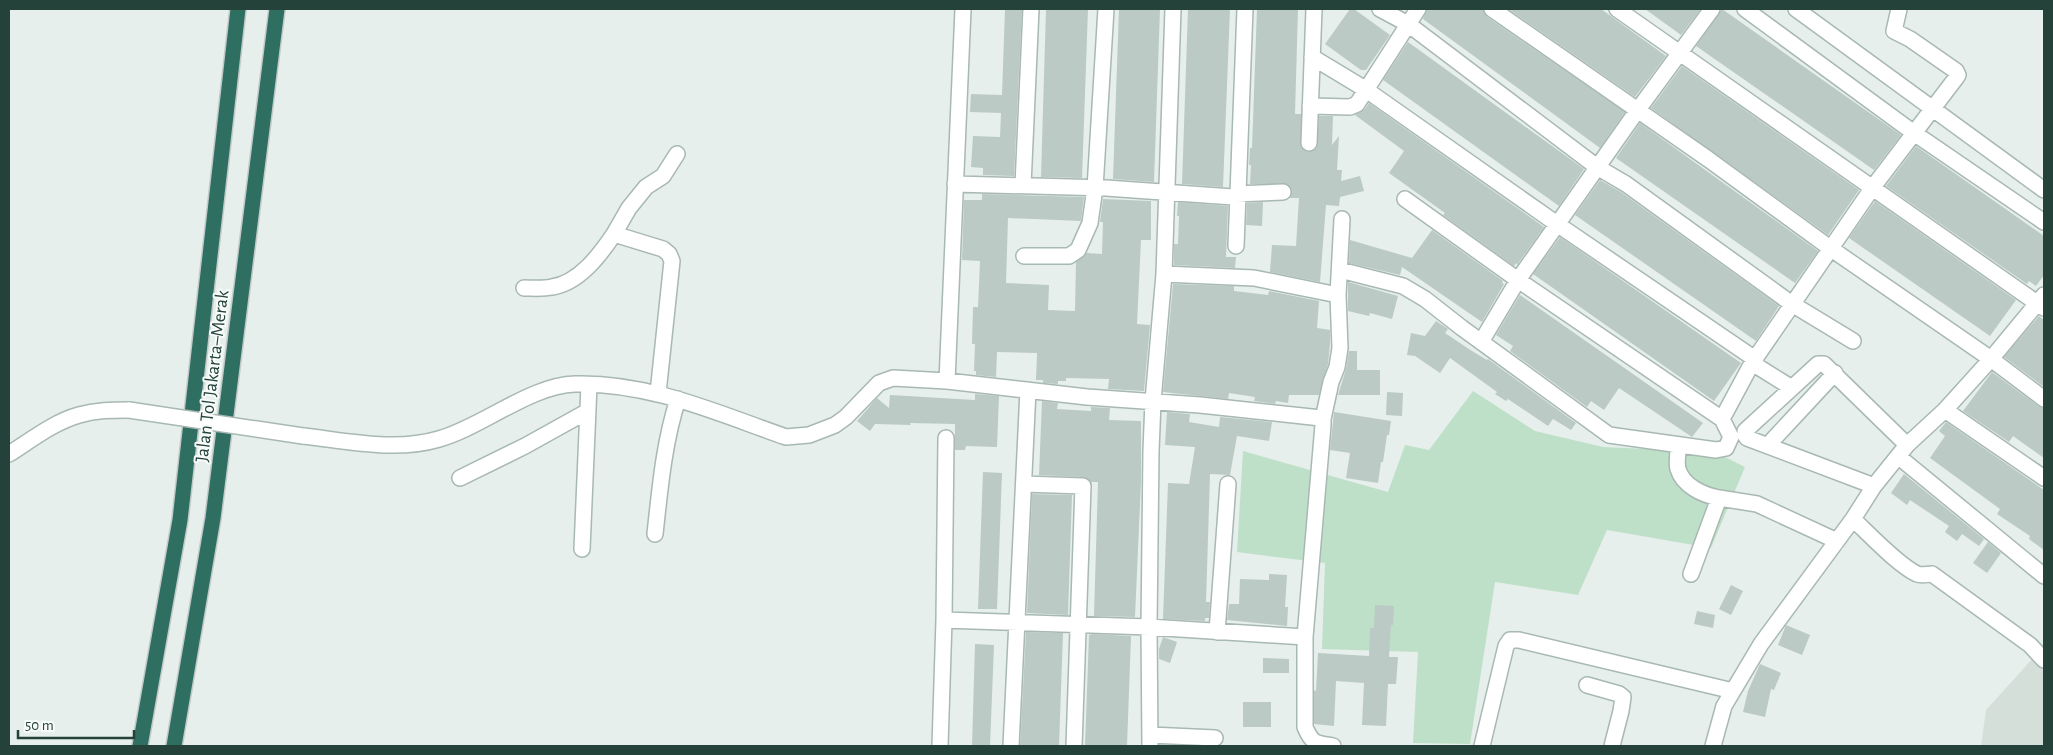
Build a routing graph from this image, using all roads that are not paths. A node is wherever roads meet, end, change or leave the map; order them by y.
1 (238, 9) edge
2 (277, 9) edge
3 (963, 9) edge
4 (1031, 9) edge
5 (1106, 9) edge
6 (1173, 9) edge
7 (1245, 9) edge
8 (1314, 9) edge
9 (1380, 9) edge
10 (1418, 9) edge
11 (1492, 9) edge
12 (1617, 9) edge
13 (1712, 9) edge
14 (1745, 9) edge
15 (1796, 9) edge
16 (1899, 9) edge
17 (1408, 24) junction
18 (1680, 53) junction
19 (1312, 57) junction
20 (1365, 89) junction
21 (1310, 106) junction
22 (1933, 108) junction
23 (1637, 110) junction
24 (1914, 133) junction
25 (1309, 143) dead end
26 (677, 154) dead end
27 (1597, 167) junction
28 (955, 184) junction
29 (1023, 185) junction
30 (1873, 187) junction
31 (1095, 188) junction
32 (2044, 190) edge
33 (1282, 192) dead end
34 (1166, 193) junction
35 (1236, 194) junction
36 (1405, 199) dead end
37 (1342, 219) dead end
38 (2044, 222) edge
39 (1557, 224) junction
40 (614, 234) junction
41 (1236, 246) dead end
42 (1830, 248) junction
43 (1024, 256) dead end
44 (1340, 270) junction
45 (1164, 274) junction
46 (1518, 280) junction
47 (524, 288) dead end
48 (1338, 295) junction
49 (2042, 302) edge
50 (1792, 304) junction
51 (1853, 341) dead end
52 (1482, 342) junction
53 (1991, 359) junction
54 (1754, 361) junction
55 (1835, 373) junction
56 (947, 381) junction
57 (589, 384) junction
58 (1792, 388) junction
59 (1028, 390) junction
60 (658, 393) junction
61 (678, 399) junction
62 (2044, 399) edge
63 (1153, 401) junction
64 (1945, 410) junction
65 (588, 411) junction
66 (1323, 419) junction
67 (1722, 419) junction
68 (946, 438) dead end
69 (1679, 445) junction
70 (1768, 445) junction
71 (1903, 451) junction
72 (9, 454) edge
73 (460, 478) dead end
74 (2044, 478) edge
75 (1024, 484) junction
76 (1228, 484) dead end
77 (1874, 486) junction
78 (1719, 498) junction
79 (1853, 519) junction
80 (655, 534) dead end
81 (1837, 541) junction
82 (582, 549) dead end
83 (1692, 574) dead end
84 (2044, 576) edge
85 (944, 620) junction
86 (1017, 622) junction
87 (1078, 626) junction
88 (1149, 628) junction
89 (1217, 632) junction
90 (1305, 637) junction
91 (2042, 651) edge
92 (1587, 685) dead end
93 (1733, 691) junction
94 (1216, 738) dead end
95 (1150, 741) edge
96 (140, 746) edge
97 (174, 746) edge
98 (940, 746) edge
99 (1011, 746) edge
100 (1074, 746) edge
101 (1333, 746) edge
102 (1482, 746) edge
103 (1612, 746) edge
104 (1713, 746) edge

1 - 96 highway, Jalan Tol Jakarta–Merak
2 - 97 highway, Jalan Tol Jakarta–Merak
3 - 28 street
4 - 29 street
5 - 31 street
6 - 34 street
7 - 35 street
8 - 19 street
9 - 17 street
10 - 17 street
11 - 23 street
12 - 18 street
13 - 18 street
14 - 24 street
15 - 22 street
16 - 22 street
17 - 20 street
17 - 27 street
18 - 23 street
18 - 30 street
19 - 20 street
19 - 21 street
20 - 21 street
20 - 39 street
21 - 25 street
22 - 24 street
22 - 32 street
23 - 27 street
23 - 42 street
24 - 30 street
24 - 38 street
26 - 40 street
27 - 39 street
27 - 50 street
28 - 29 street
28 - 56 street
29 - 31 street
30 - 42 street
30 - 49 street
31 - 34 street
31 - 43 street
33 - 35 street
34 - 35 street
34 - 45 street
35 - 41 street
36 - 46 street
37 - 44 street
39 - 46 street
39 - 54 street
40 - 47 street
40 - 60 street
42 - 50 street
42 - 53 street
44 - 48 street
44 - 52 street
45 - 48 street
45 - 63 street
46 - 52 street
46 - 67 street
48 - 66 street
49 - 53 street
50 - 51 street
50 - 54 street
52 - 69 street
53 - 62 street
53 - 64 street
54 - 58 street
54 - 67 street
55 - 58 street
55 - 70 street
55 - 71 street
56 - 59 street
56 - 61 street
57 - 60 street
57 - 65 street
57 - 72 street, bridge
58 - 70 street
59 - 63 street
59 - 75 street
60 - 61 street
61 - 80 street
63 - 66 street
63 - 88 street
64 - 71 street
64 - 74 street
65 - 73 street
65 - 82 street
66 - 90 street
67 - 69 street
68 - 85 street
69 - 78 street
70 - 77 street
71 - 77 street
71 - 84 street
75 - 86 street
75 - 87 street
76 - 89 street
77 - 79 street
78 - 81 street
78 - 83 street
79 - 81 street
79 - 91 street
81 - 93 street
85 - 86 street
85 - 98 street
86 - 87 street
86 - 99 street
87 - 88 street
87 - 100 street
88 - 89 street
88 - 95 street
89 - 90 street
90 - 101 street
92 - 103 street
93 - 102 street
93 - 104 street
94 - 95 street

